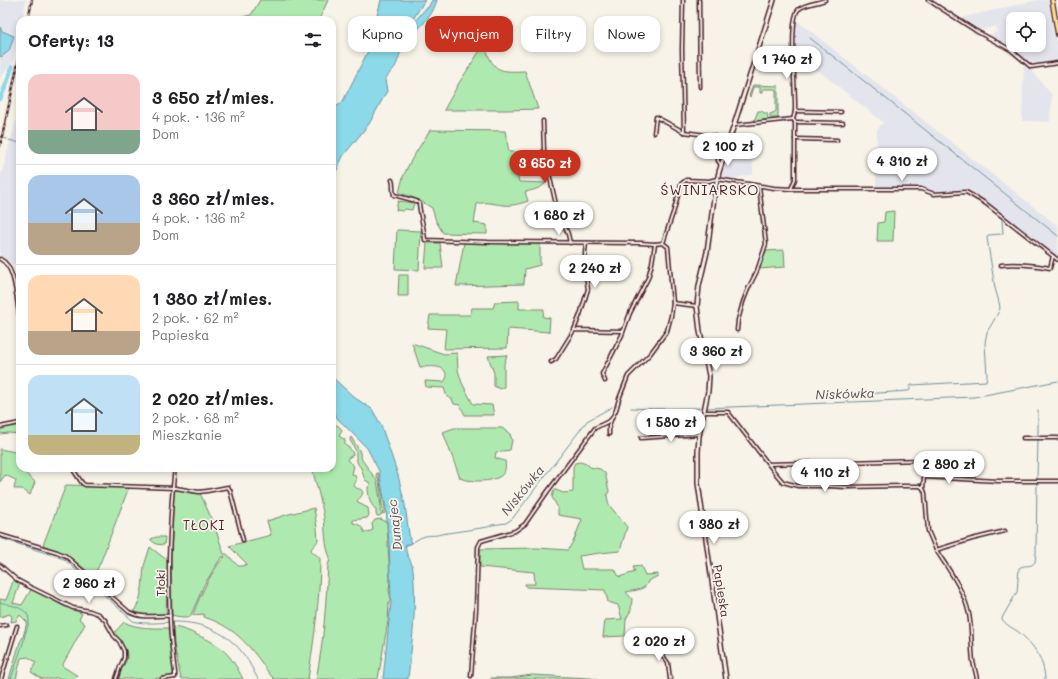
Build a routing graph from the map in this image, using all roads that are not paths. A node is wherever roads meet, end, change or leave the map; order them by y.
1 (683, 0) edge
2 (699, 0) edge
3 (774, 0) edge
4 (825, 0) edge
5 (928, 0) edge
6 (1052, 0) edge
7 (1058, 35) edge
8 (1058, 63) edge
9 (700, 87) dead end
10 (795, 111) junction
11 (841, 112) dead end
12 (793, 119) junction
13 (543, 121) dead end
14 (796, 122) junction
15 (843, 123) dead end
16 (733, 125) junction
17 (684, 132) junction
18 (654, 134) dead end
19 (796, 139) junction
20 (837, 140) dead end
21 (721, 166) junction
22 (718, 179) junction
23 (392, 180) dead end
24 (759, 186) junction
25 (790, 189) junction
26 (570, 243) junction
27 (586, 243) junction
28 (663, 243) junction
29 (655, 244) junction
30 (1053, 256) junction
31 (0, 259) edge
32 (1058, 260) edge
33 (1001, 265) dead end
34 (16, 294) edge
35 (673, 303) junction
36 (697, 306) junction
37 (574, 330) junction
38 (737, 330) dead end
39 (623, 331) junction
40 (551, 362) dead end
41 (605, 381) dead end
42 (704, 412) junction
43 (611, 420) junction
44 (16, 424) edge
45 (0, 427) edge
46 (609, 434) dead end
47 (700, 434) junction
48 (641, 438) dead end
49 (1023, 438) dead end
50 (1058, 438) edge
51 (768, 464) junction
52 (75, 472) edge
53 (174, 472) edge
54 (924, 477) junction
55 (1058, 481) edge
56 (923, 488) junction
57 (172, 489) junction
58 (1005, 531) dead end
59 (0, 535) edge
60 (243, 540) dead end
61 (936, 550) junction
62 (0, 565) edge
63 (170, 617) junction
64 (7, 625) dead end
65 (0, 626) edge
66 (17, 626) dead end
67 (646, 632) dead end
68 (471, 676) dead end
69 (176, 678) edge
70 (1, 679) edge
71 (116, 679) edge
72 (162, 679) edge
73 (670, 679) edge
74 (726, 679) edge
75 (977, 679) edge

1 - 17 street
2 - 9 street
3 - 16 street, Papieska
4 - 10 street
5 - 8 street
6 - 7 main road
10 - 11 street
10 - 12 street
12 - 14 street
12 - 16 street
13 - 26 street
14 - 15 street
14 - 19 street
16 - 21 street, Papieska
17 - 18 street
17 - 21 street
19 - 20 street
19 - 25 street
21 - 22 street, Papieska
22 - 24 street
22 - 28 street
22 - 36 street, Papieska
23 - 26 street
24 - 25 street
24 - 38 street
25 - 30 street
26 - 27 street
27 - 29 street
27 - 37 street
28 - 29 street
28 - 35 street
29 - 39 street
30 - 32 street
30 - 33 street
31 - 34 street
35 - 36 street
35 - 43 street
36 - 42 street, Papieska
37 - 39 street
37 - 40 street
39 - 41 street
42 - 47 street, Papieska
42 - 51 street
43 - 46 street
43 - 68 street
44 - 45 street
47 - 48 street
47 - 74 street, Papieska
49 - 50 street
51 - 54 street
51 - 56 street
52 - 57 street
53 - 57 street, Tłoki
54 - 55 street
54 - 56 street
56 - 61 street
57 - 60 street
57 - 63 street, Tłoki
58 - 61 street
59 - 63 street
61 - 75 street
62 - 71 street
63 - 69 street, Tłoki
64 - 65 street
66 - 70 street
67 - 73 street
69 - 72 street

